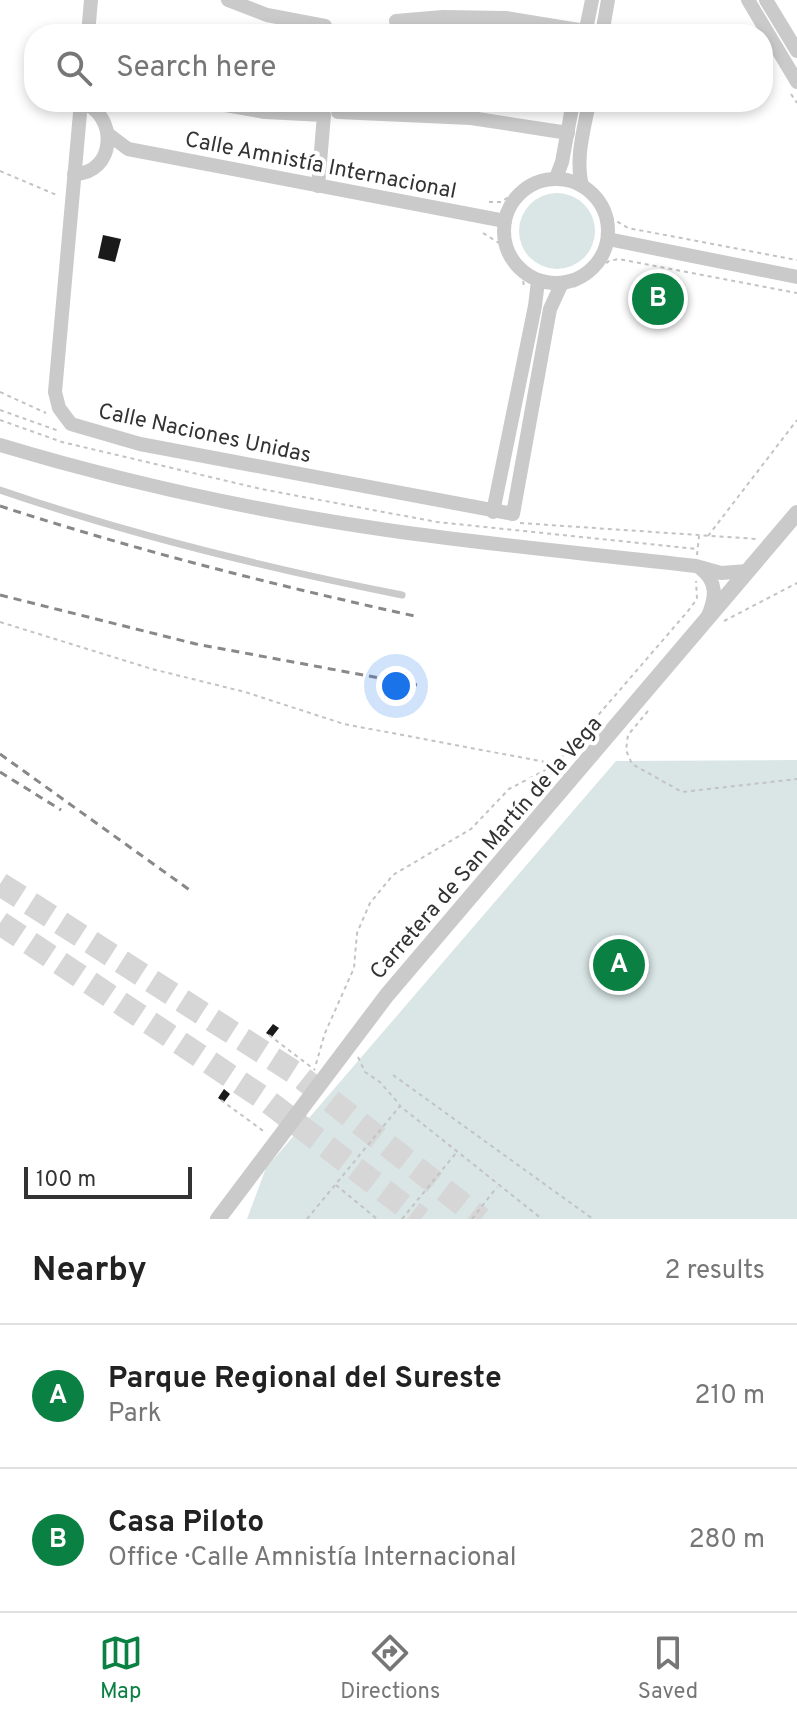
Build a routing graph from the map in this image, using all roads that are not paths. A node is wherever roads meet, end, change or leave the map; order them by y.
1 (91, 0) edge
2 (228, 0) edge
3 (592, 0) edge
4 (608, 0) edge
5 (748, 0) edge
6 (766, 0) edge
7 (396, 21) dead end
8 (89, 24) edge
9 (314, 24) edge
10 (540, 24) edge
11 (587, 24) edge
12 (604, 24) edge
13 (762, 24) edge
14 (773, 42) edge
15 (797, 51) edge
16 (797, 82) edge
17 (80, 112) edge
18 (99, 112) edge
19 (265, 112) edge
20 (338, 112) dead end
21 (571, 112) edge
22 (587, 112) edge
23 (568, 133) junction
24 (108, 134) junction
25 (128, 149) junction
26 (103, 158) junction
27 (74, 174) junction
28 (550, 175) junction
29 (318, 186) junction
30 (587, 186) junction
31 (505, 221) junction
32 (608, 239) junction
33 (797, 277) edge
34 (538, 281) junction
35 (566, 288) junction
36 (0, 445) edge
37 (0, 490) edge
38 (493, 512) junction
39 (797, 513) edge
40 (696, 570) junction
41 (748, 571) junction
42 (402, 595) dead end
43 (713, 622) junction
44 (218, 1219) edge

1 - 8 street
2 - 9 street
3 - 11 street
4 - 12 street
5 - 13 street
6 - 15 street
7 - 10 street
14 - 16 street
17 - 27 street, Calle Naciones Unidas
18 - 24 street, Calle Amnistía Internacional
19 - 29 street
20 - 23 street
21 - 23 street
22 - 30 street
23 - 28 street
24 - 25 street, Calle Amnistía Internacional
24 - 26 street
25 - 26 street
25 - 29 street, Calle Amnistía Internacional
26 - 27 street
27 - 38 street, Calle Naciones Unidas
28 - 30 street
28 - 31 street
29 - 31 street, Calle Amnistía Internacional
30 - 32 street
31 - 34 street
32 - 33 street
32 - 35 street
34 - 35 street
34 - 38 street
35 - 38 street, Calle Naciones Unidas
36 - 40 street
37 - 42 lane
39 - 41 street, Carretera de San Martín de la Vega
40 - 41 street
40 - 43 street
41 - 43 street, Carretera de San Martín de la Vega
43 - 44 street, Carretera de San Martín de la Vega

